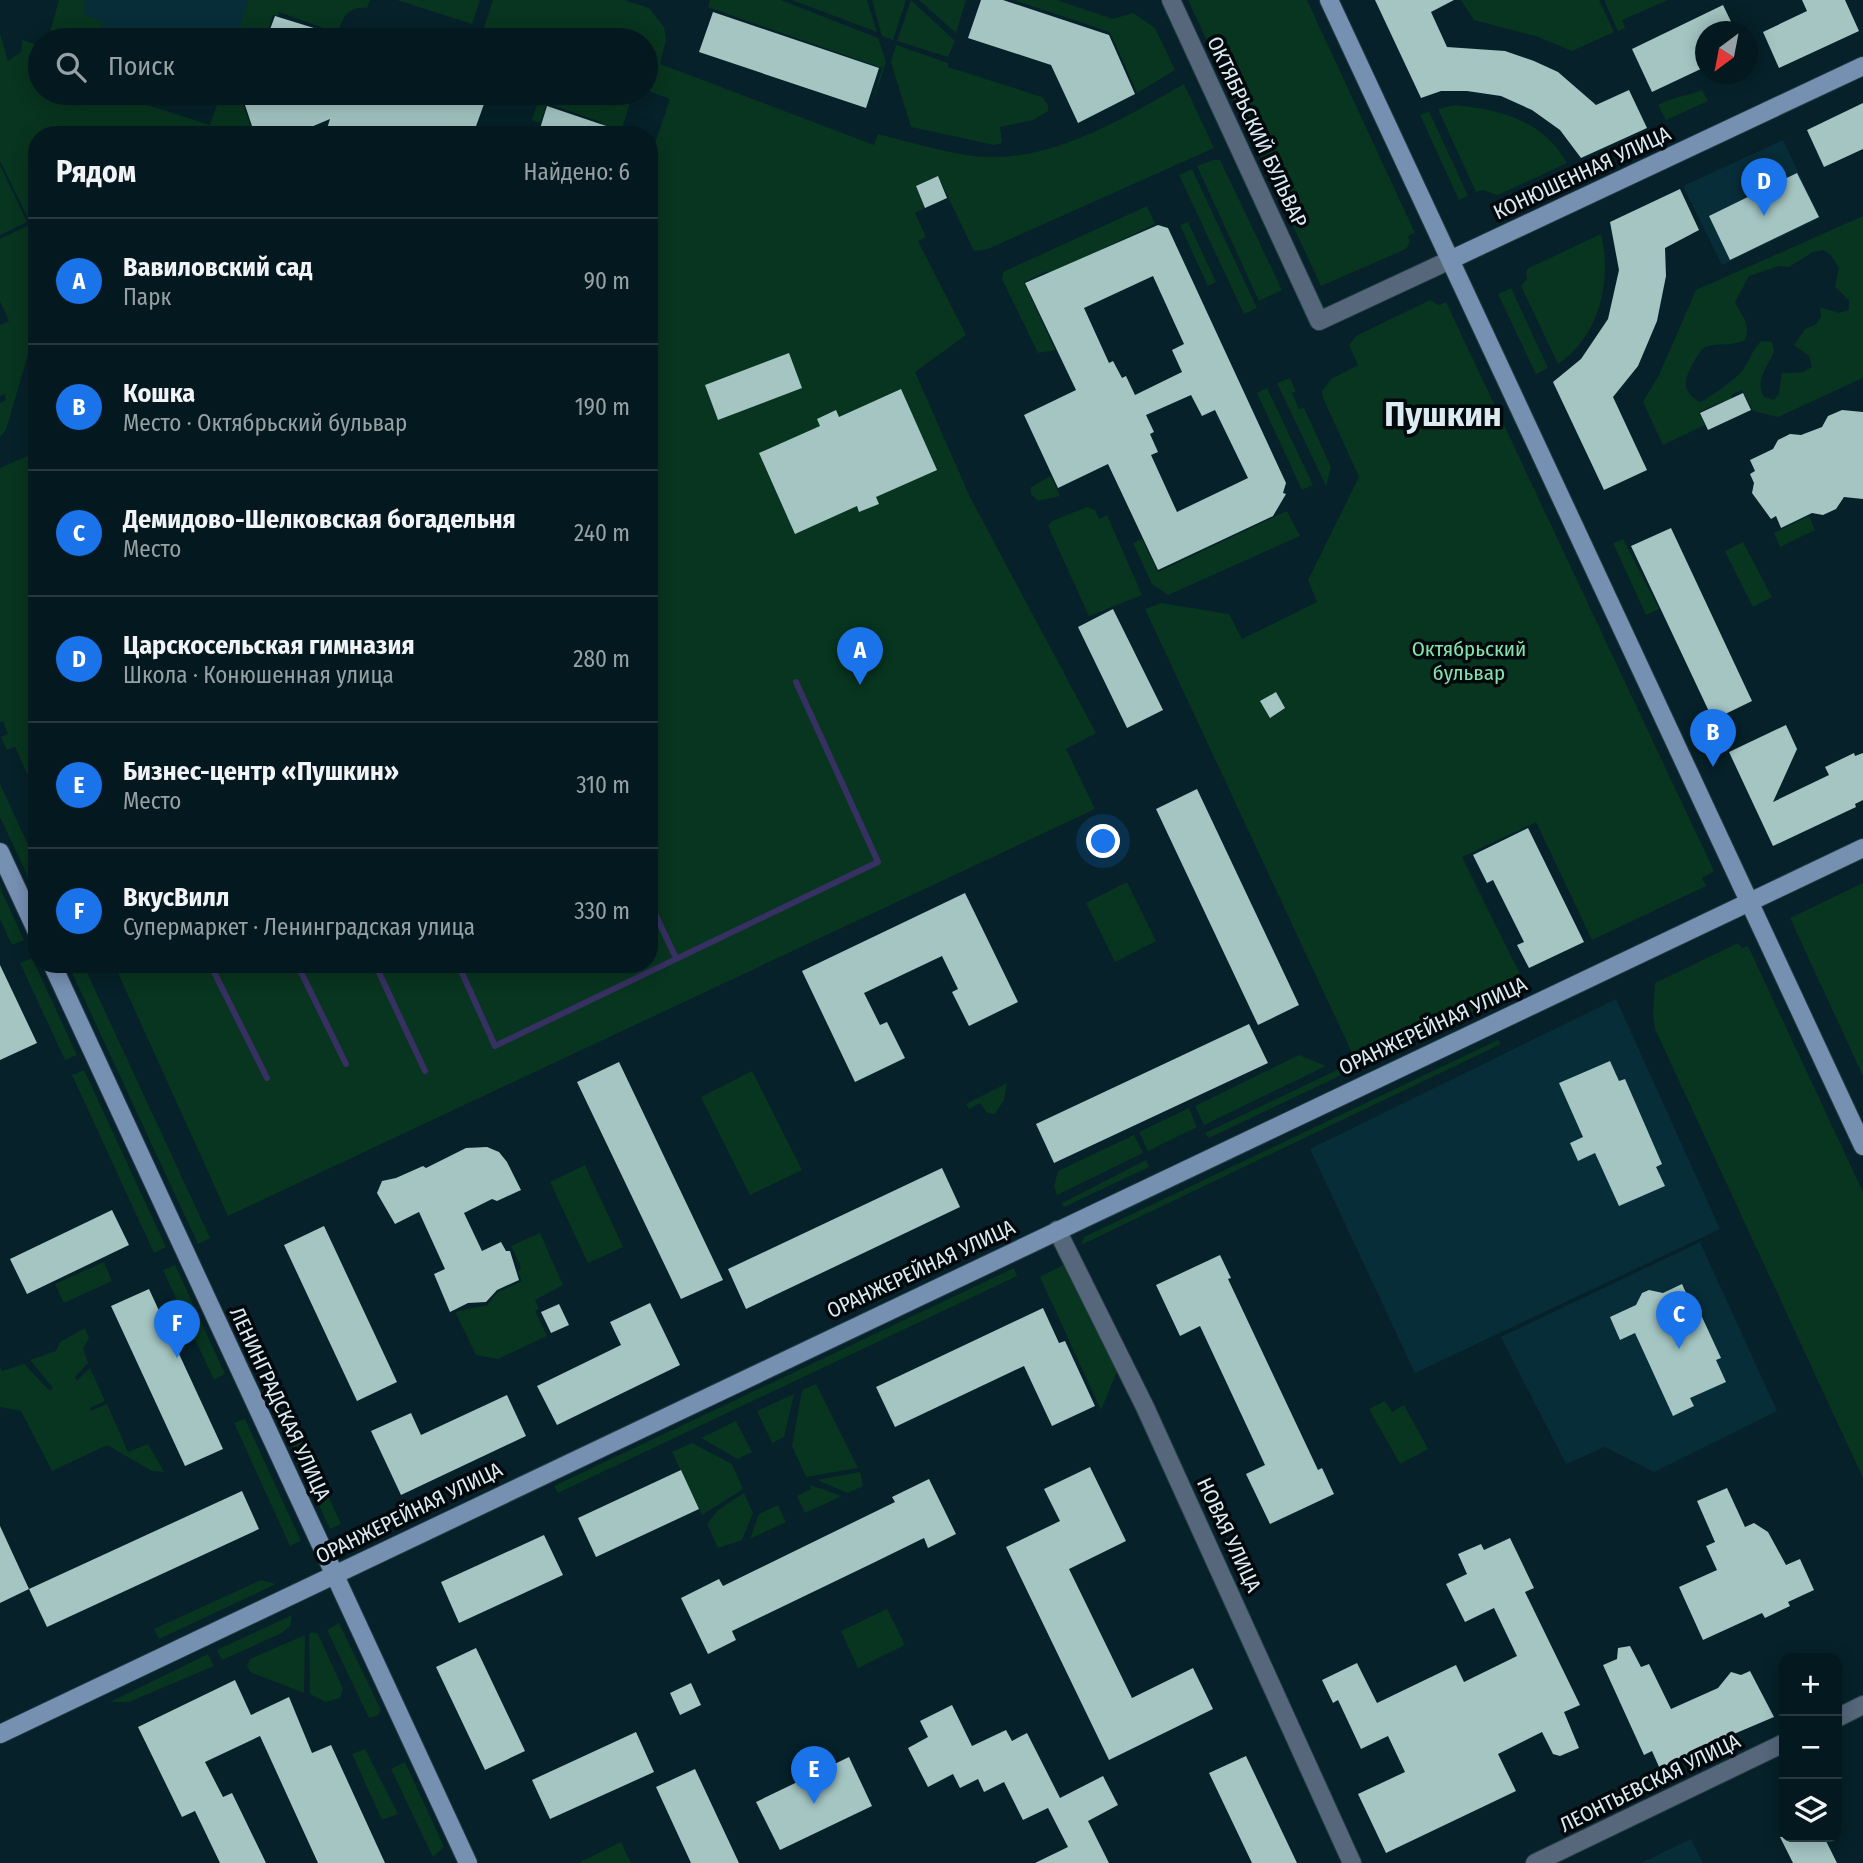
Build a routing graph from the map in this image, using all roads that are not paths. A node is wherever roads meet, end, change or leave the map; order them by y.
1 (1171, 0) edge
2 (1329, 0) edge
3 (1863, 66) edge
4 (1450, 260) junction
5 (1320, 321) joint
6 (1863, 848) edge
7 (0, 852) edge
8 (1749, 901) junction
9 (28, 913) edge
10 (56, 973) edge
11 (1863, 1146) edge
12 (1057, 1230) junction
13 (334, 1574) junction
14 (1863, 1705) edge
15 (1841, 1716) edge
16 (0, 1734) edge
17 (1779, 1745) edge
18 (468, 1863) edge
19 (1352, 1863) edge
20 (1535, 1863) edge

1 - 5 street, ОКТЯБРЬСКИЙ БУЛЬВАР
2 - 4 street
3 - 4 street, КОНЮШЕННАЯ УЛИЦА
4 - 5 street, КОНЮШЕННАЯ УЛИЦА
4 - 8 street
6 - 8 street, ОРАНЖЕРЕЙНАЯ УЛИЦА
7 - 9 street
8 - 11 street
8 - 12 street, ОРАНЖЕРЕЙНАЯ УЛИЦА
10 - 13 street, ЛЕНИНГРАДСКАЯ УЛИЦА
12 - 13 street, ОРАНЖЕРЕЙНАЯ УЛИЦА
12 - 19 street, НОВАЯ УЛИЦА
13 - 16 street, ОРАНЖЕРЕЙНАЯ УЛИЦА
13 - 18 street, ЛЕНИНГРАДСКАЯ УЛИЦА
14 - 15 street
17 - 20 street, ЛЕОНТЬЕВСКАЯ УЛИЦА

